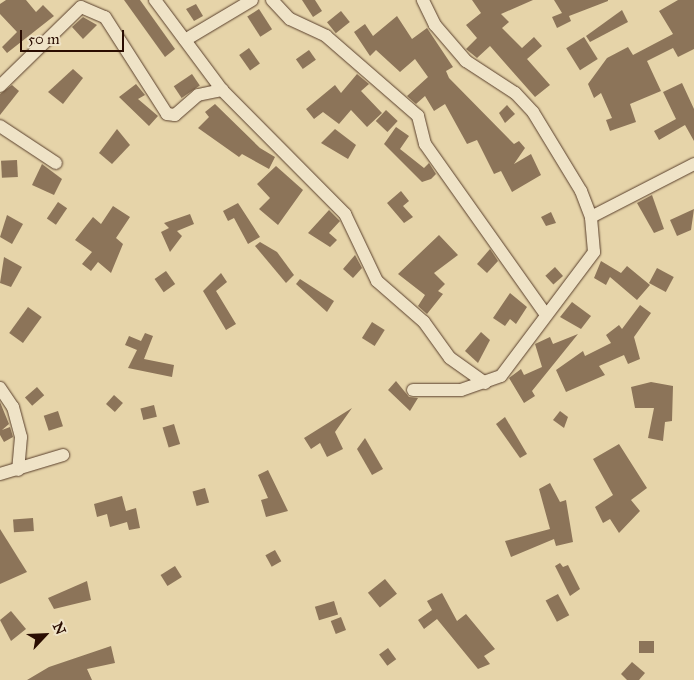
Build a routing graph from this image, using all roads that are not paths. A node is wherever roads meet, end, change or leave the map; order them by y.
1 (155, 0) edge
2 (252, 0) edge
3 (272, 0) edge
4 (423, 0) edge
5 (185, 40) junction
6 (0, 86) edge
7 (222, 90) junction
8 (0, 126) edge
9 (56, 163) dead end
10 (694, 164) edge
11 (591, 217) junction
12 (546, 315) junction
13 (485, 383) junction
14 (0, 388) edge
15 (413, 390) dead end
16 (63, 455) dead end
17 (18, 470) junction
18 (0, 474) edge

1 - 5 street
2 - 5 street
3 - 12 street
4 - 11 street
5 - 7 street
6 - 7 street
7 - 13 street
8 - 9 street
10 - 11 street
11 - 12 street
12 - 13 street
13 - 15 street
14 - 17 street
16 - 17 street
17 - 18 street

